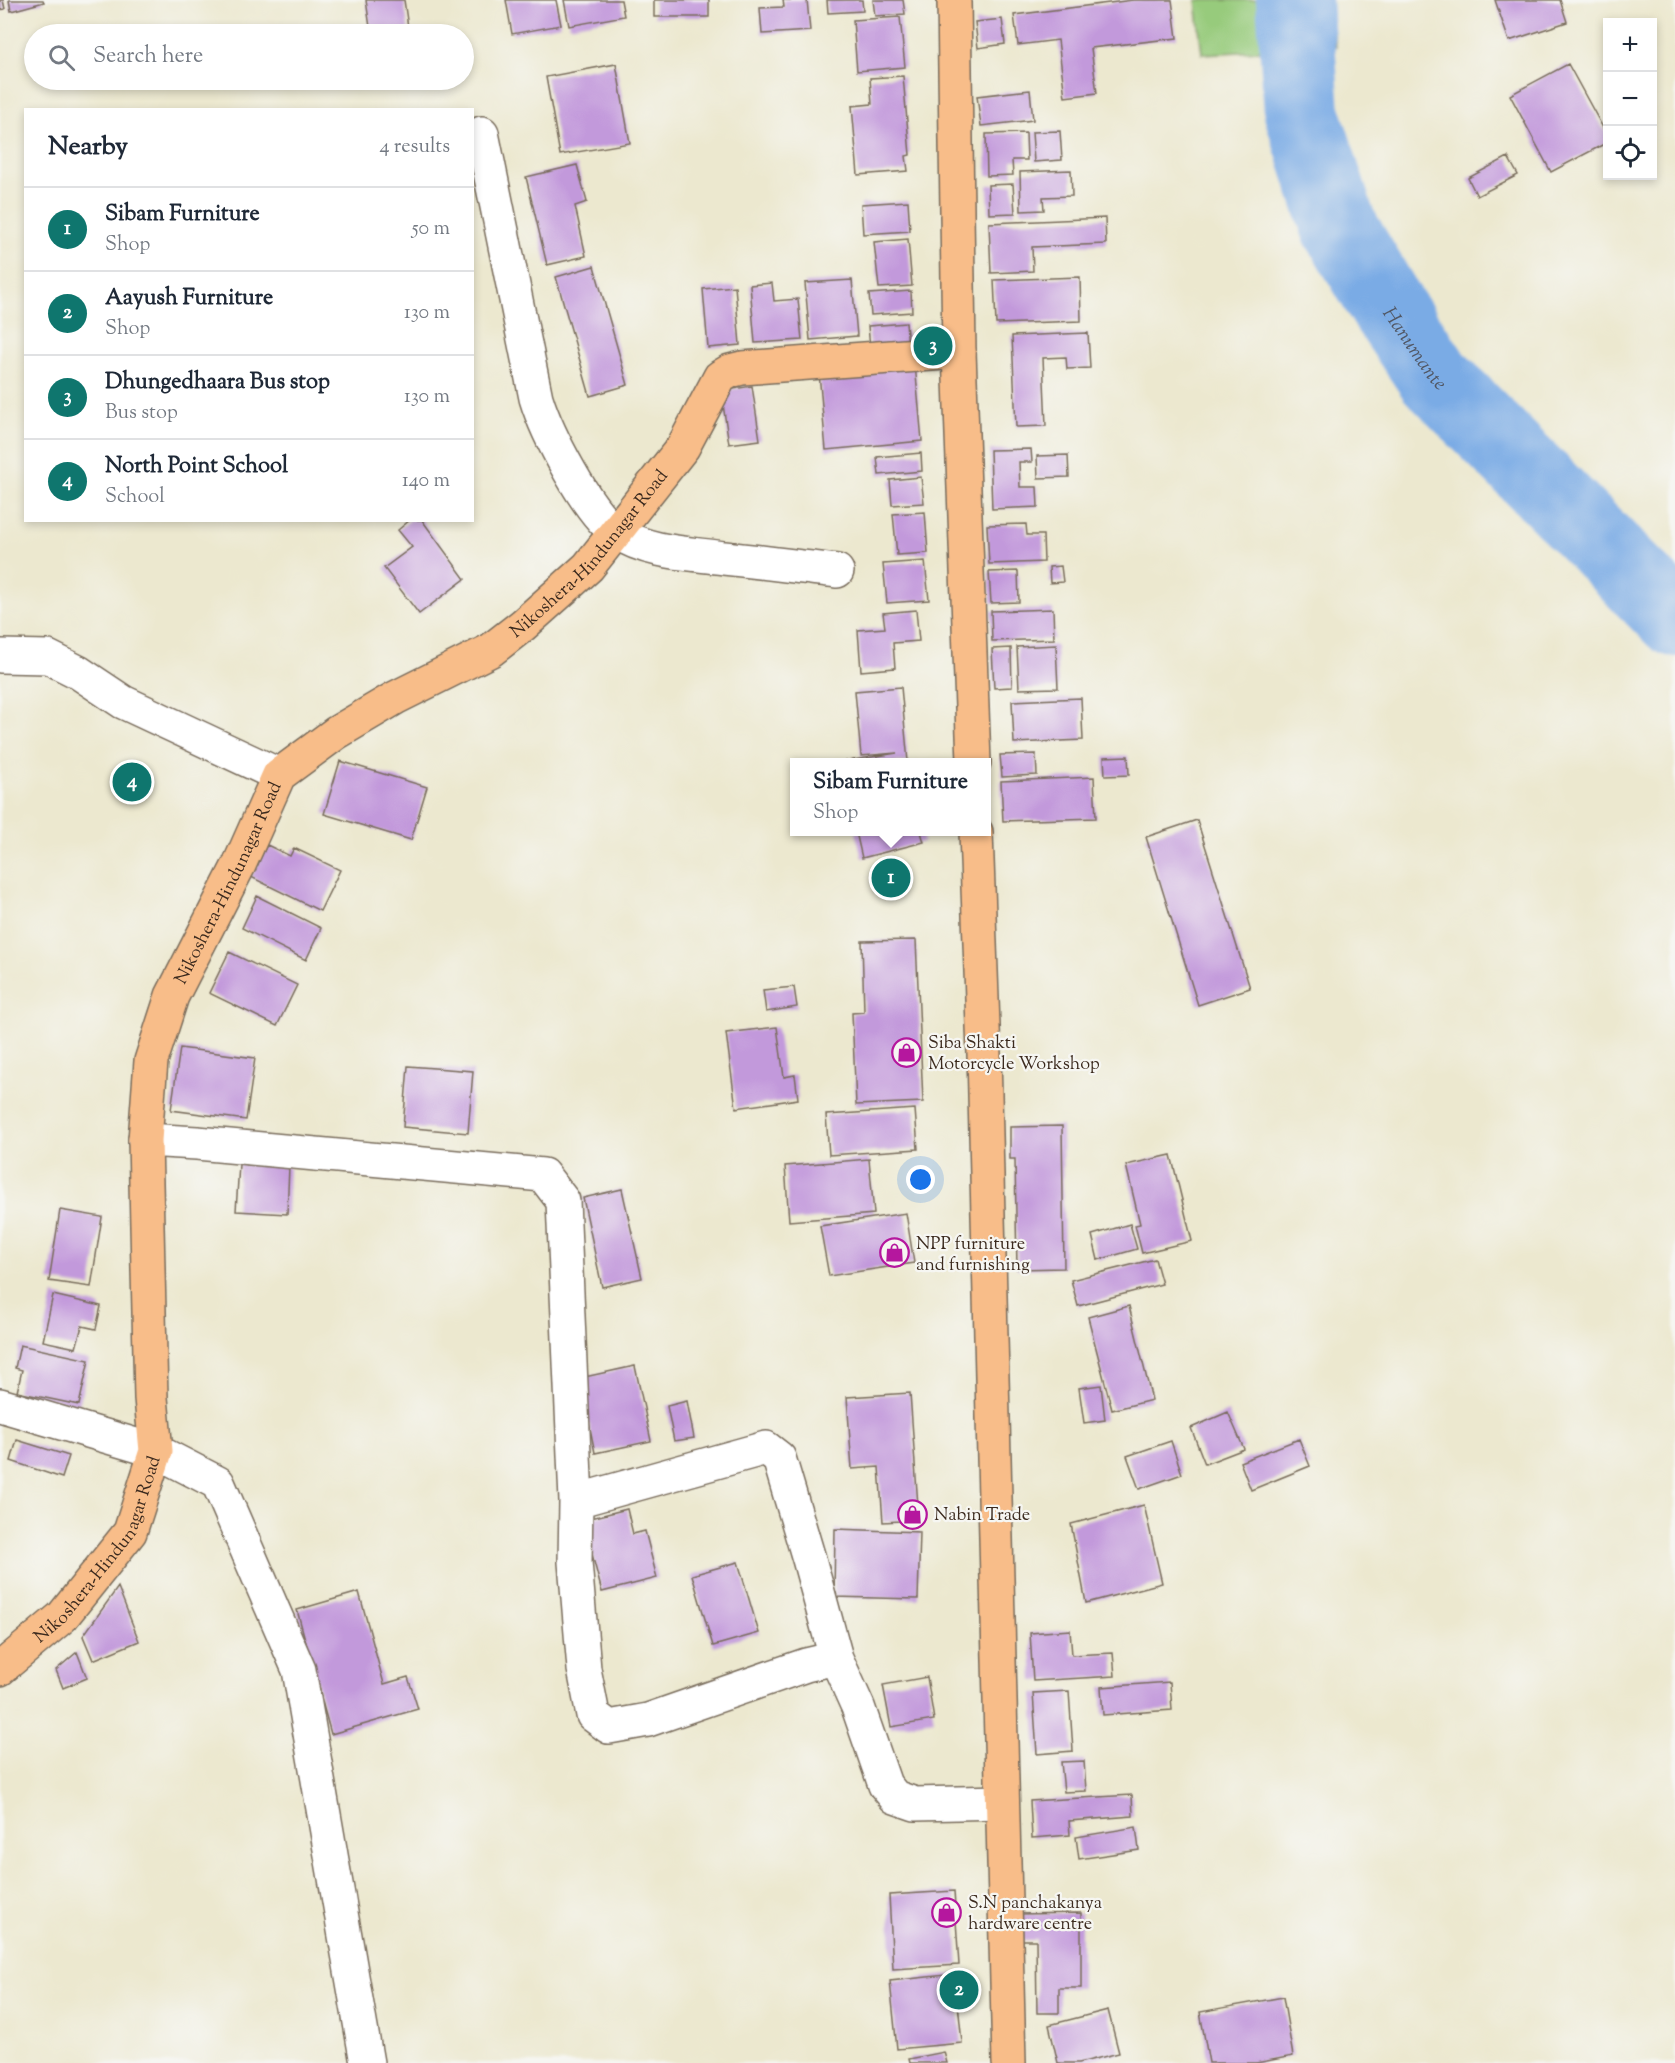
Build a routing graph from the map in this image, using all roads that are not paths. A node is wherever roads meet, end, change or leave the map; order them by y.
1 (954, 0) edge
2 (482, 133) dead end
3 (959, 352) junction
4 (616, 532) junction
5 (837, 571) dead end
6 (0, 656) edge
7 (974, 758) edge
8 (279, 775) junction
9 (976, 836) edge
10 (146, 1140) junction
11 (0, 1405) edge
12 (156, 1451) junction
13 (576, 1501) junction
14 (836, 1658) junction
15 (0, 1669) edge
16 (1002, 1802) junction
17 (368, 2063) edge
18 (1009, 2063) edge

1 - 3 main road
2 - 4 street
3 - 4 main road, Nikoshera-Hindunagar Road
3 - 7 main road
4 - 5 street
4 - 8 main road, Nikoshera-Hindunagar Road
6 - 8 street
8 - 10 main road, Nikoshera-Hindunagar Road
9 - 16 main road
10 - 12 main road, Nikoshera-Hindunagar Road
10 - 13 street
11 - 12 street
12 - 15 main road, Nikoshera-Hindunagar Road
12 - 17 street
13 - 14 street
13 - 14 street
14 - 16 street
16 - 18 main road

